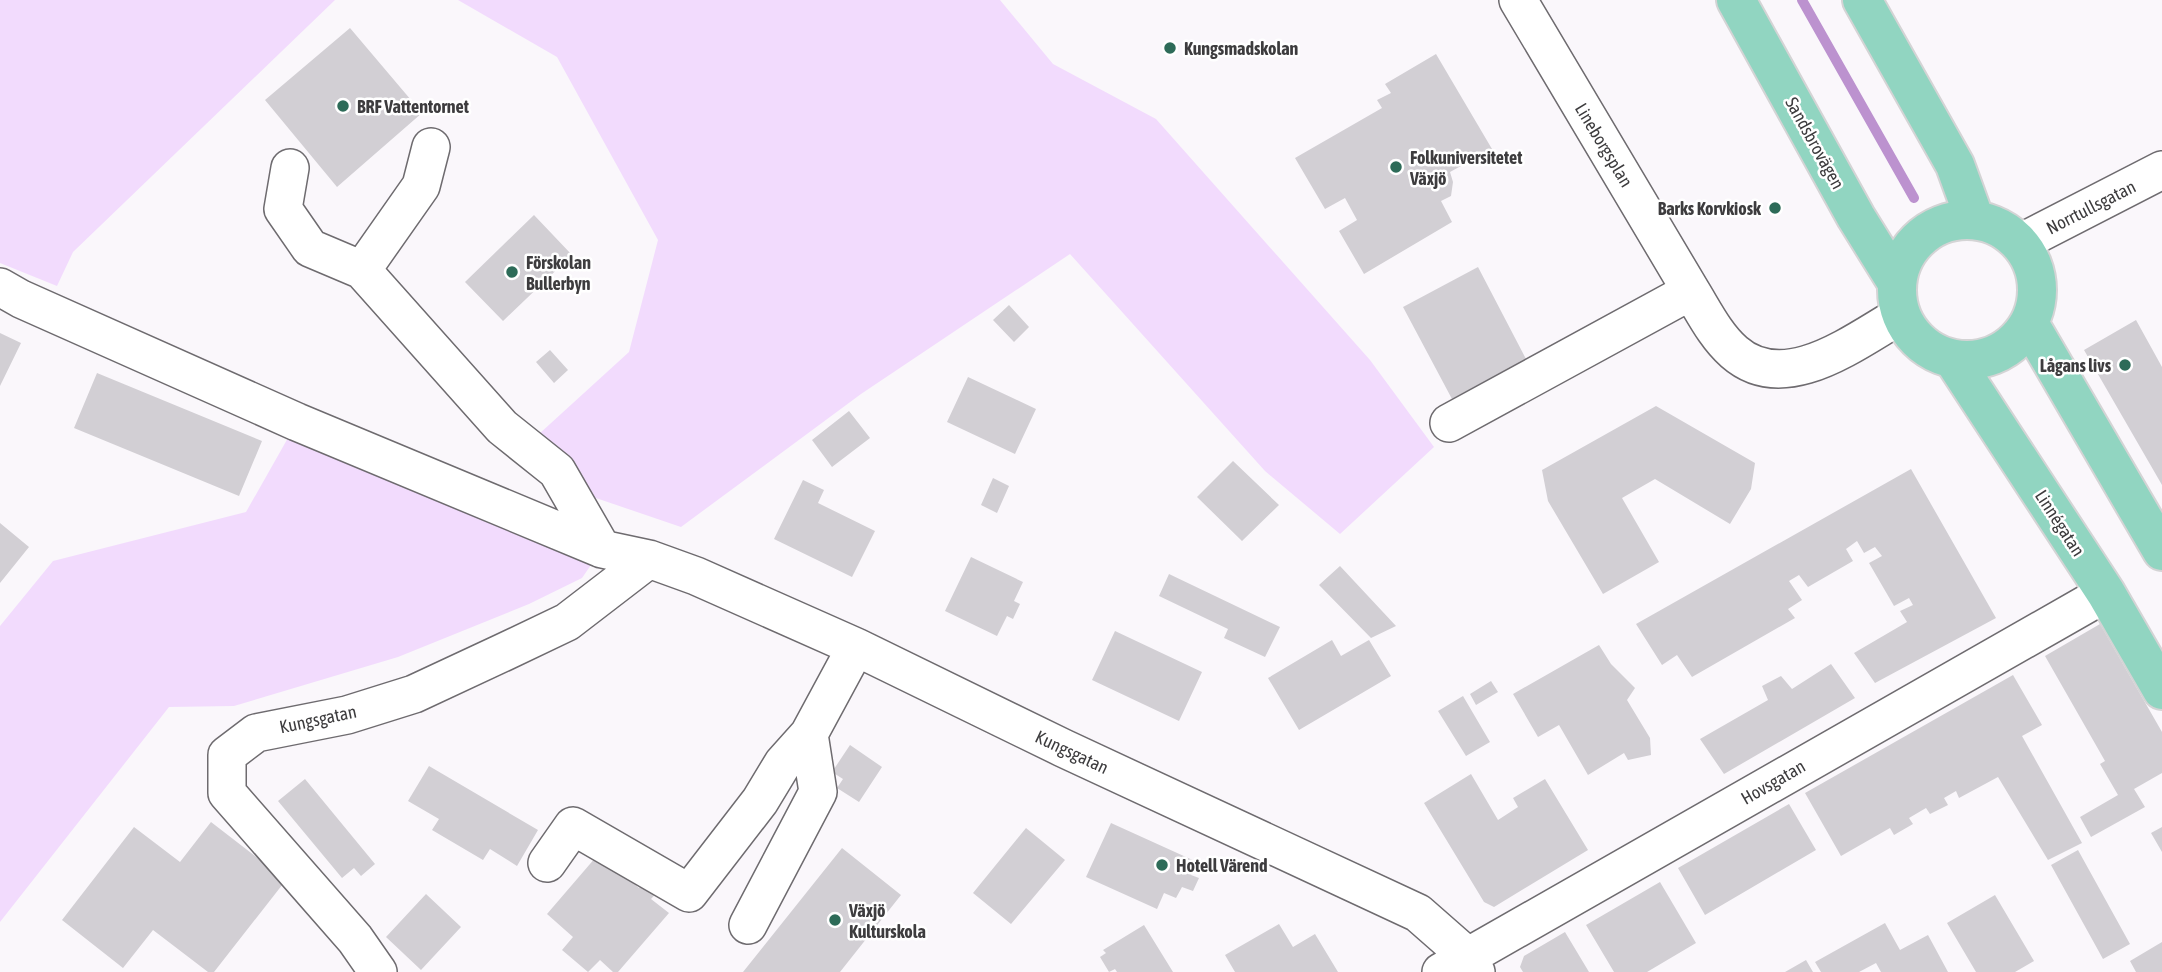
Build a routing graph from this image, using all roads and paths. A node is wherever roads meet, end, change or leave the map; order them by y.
1 (1518, 0) edge
2 (1736, 0) edge
3 (1862, 0) edge
4 (431, 147) dead end
5 (290, 168) dead end
6 (2162, 170) edge
7 (1975, 220) junction
8 (2020, 243) junction
9 (362, 270) junction
10 (0, 287) edge
11 (1691, 291) junction
12 (1899, 299) junction
13 (2029, 323) junction
14 (1953, 359) junction
15 (1449, 423) dead end
16 (602, 549) junction
17 (2162, 551) edge
18 (649, 559) junction
19 (2106, 593) junction
20 (856, 647) junction
21 (2162, 690) edge
22 (808, 734) junction
23 (547, 863) dead end
24 (748, 926) dead end
25 (1461, 967) edge
26 (378, 972) edge

1 - 11 street, Lineborgsplan
2 - 12 main road, Sandsbrovägen
3 - 7 main road
4 - 9 street
5 - 9 street
6 - 8 street, Norrtullsgatan
7 - 8 main road
7 - 12 main road
8 - 13 main road
9 - 16 street
10 - 16 street, Kungsgatan
11 - 12 street, Lineborgsplan
11 - 15 street
12 - 14 main road
13 - 14 main road
13 - 17 main road
14 - 19 main road, Linnégatan
16 - 18 street, Kungsgatan
18 - 20 street, Kungsgatan
18 - 26 street, Kungsgatan
19 - 21 main road, Linnégatan
19 - 25 street, Hovsgatan
20 - 22 street
20 - 25 street, Kungsgatan
22 - 23 street
22 - 24 street

